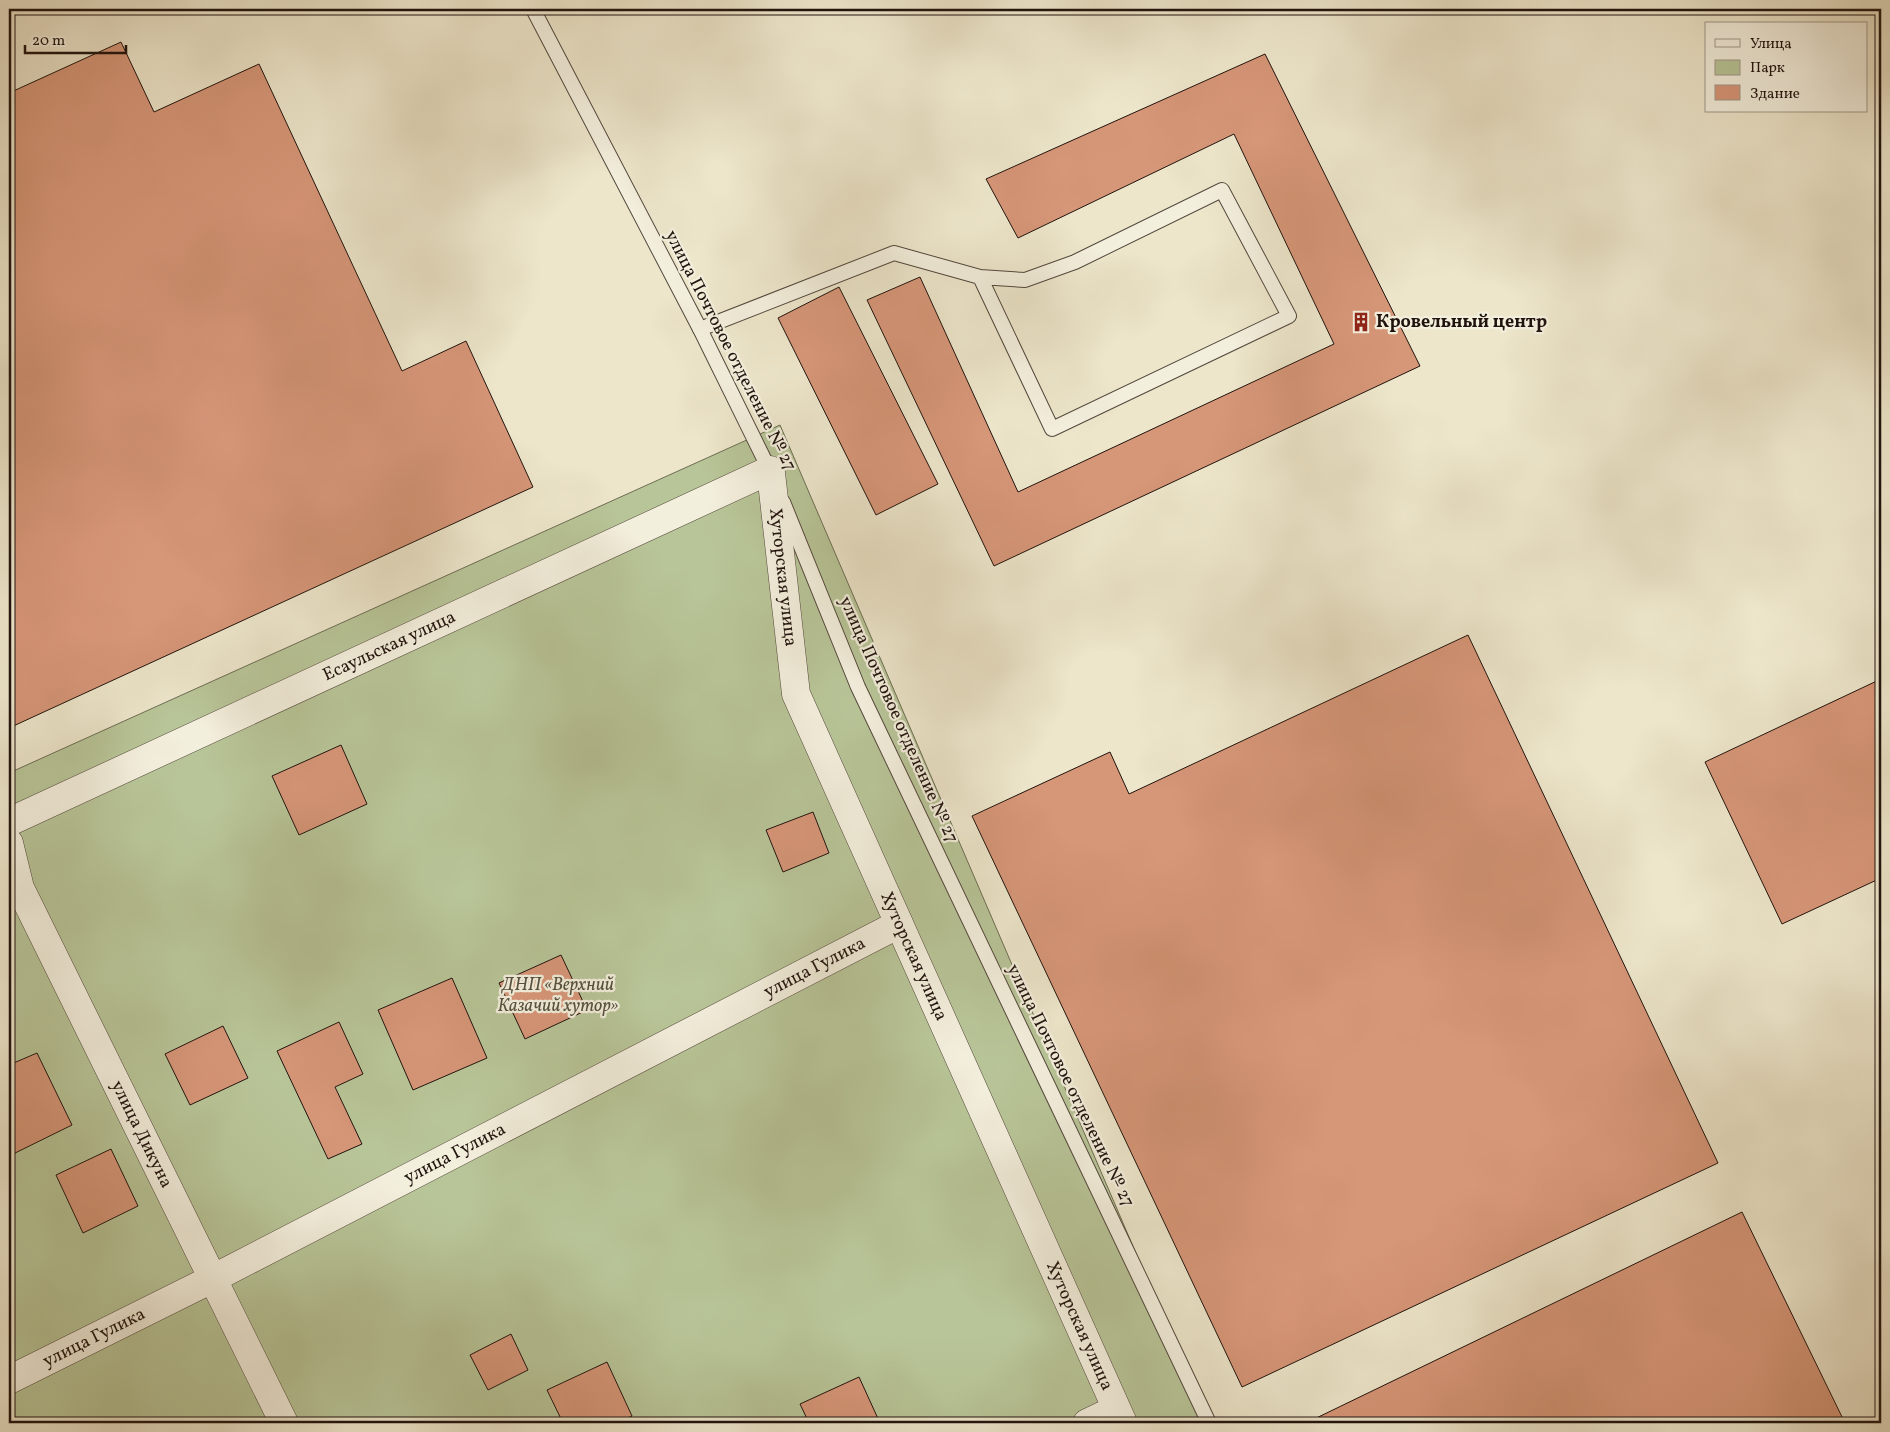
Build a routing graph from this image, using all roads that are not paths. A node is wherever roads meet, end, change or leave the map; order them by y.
1 (533, 9) edge
2 (980, 277) junction
3 (700, 329) junction
4 (770, 471) junction
5 (9, 822) edge
6 (9, 843) edge
7 (899, 924) junction
8 (214, 1278) junction
9 (9, 1380) edge
10 (1119, 1416) edge
11 (284, 1423) edge
12 (1087, 1423) edge
13 (1208, 1423) edge

1 - 3 lane, улица Почтовое отделение № 27
2 - 2 lane
2 - 3 lane
3 - 4 lane, улица Почтовое отделение № 27
4 - 5 street, Есаульская улица
4 - 7 street, Хуторская улица
4 - 13 lane, улица Почтовое отделение № 27
6 - 8 street, улица Дикуна
7 - 8 street, улица Гулика
7 - 10 street, Хуторская улица
8 - 9 street, улица Гулика
8 - 11 street, улица Дикуна
10 - 12 street

